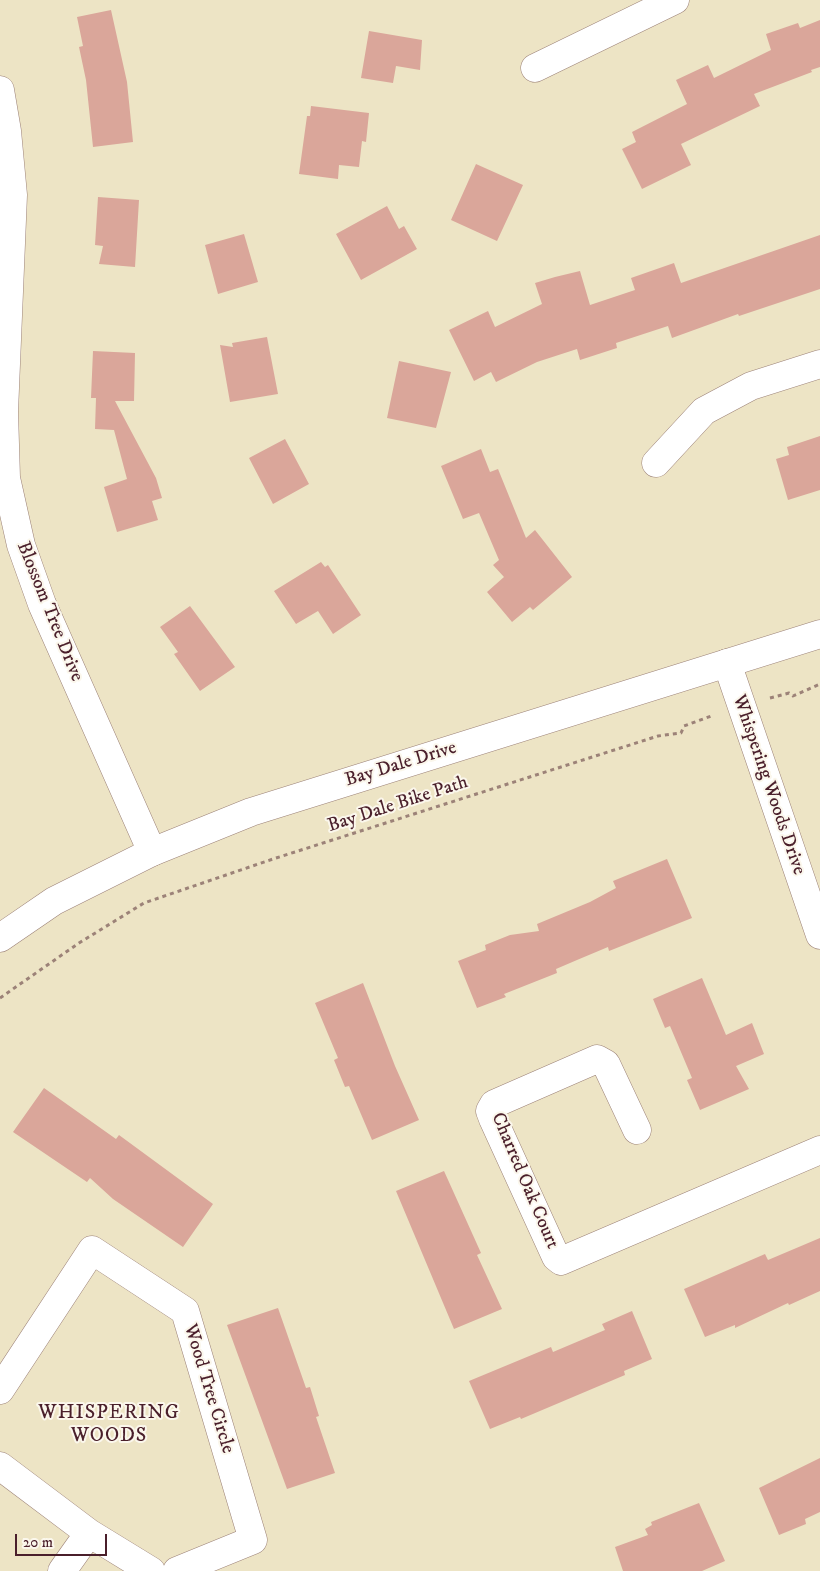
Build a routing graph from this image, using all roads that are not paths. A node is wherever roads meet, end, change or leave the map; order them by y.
1 (675, 0) edge
2 (535, 68) dead end
3 (0, 90) edge
4 (820, 364) edge
5 (656, 464) dead end
6 (820, 634) edge
7 (727, 663) junction
8 (152, 852) junction
9 (820, 936) edge
10 (0, 938) edge
11 (637, 1130) dead end
12 (820, 1150) edge
13 (0, 1390) edge
14 (0, 1466) edge
15 (89, 1533) junction
16 (62, 1571) edge
17 (152, 1571) edge
18 (176, 1571) edge

1 - 2 street
3 - 8 street, Blossom Tree Drive
4 - 5 street
6 - 7 street, Bay Dale Drive
7 - 8 street, Bay Dale Drive
7 - 9 street, Whispering Woods Drive
8 - 10 street, Bay Dale Drive
11 - 12 street, Charred Oak Court
13 - 18 street, Wood Tree Circle
14 - 15 street
15 - 16 street
15 - 17 street

